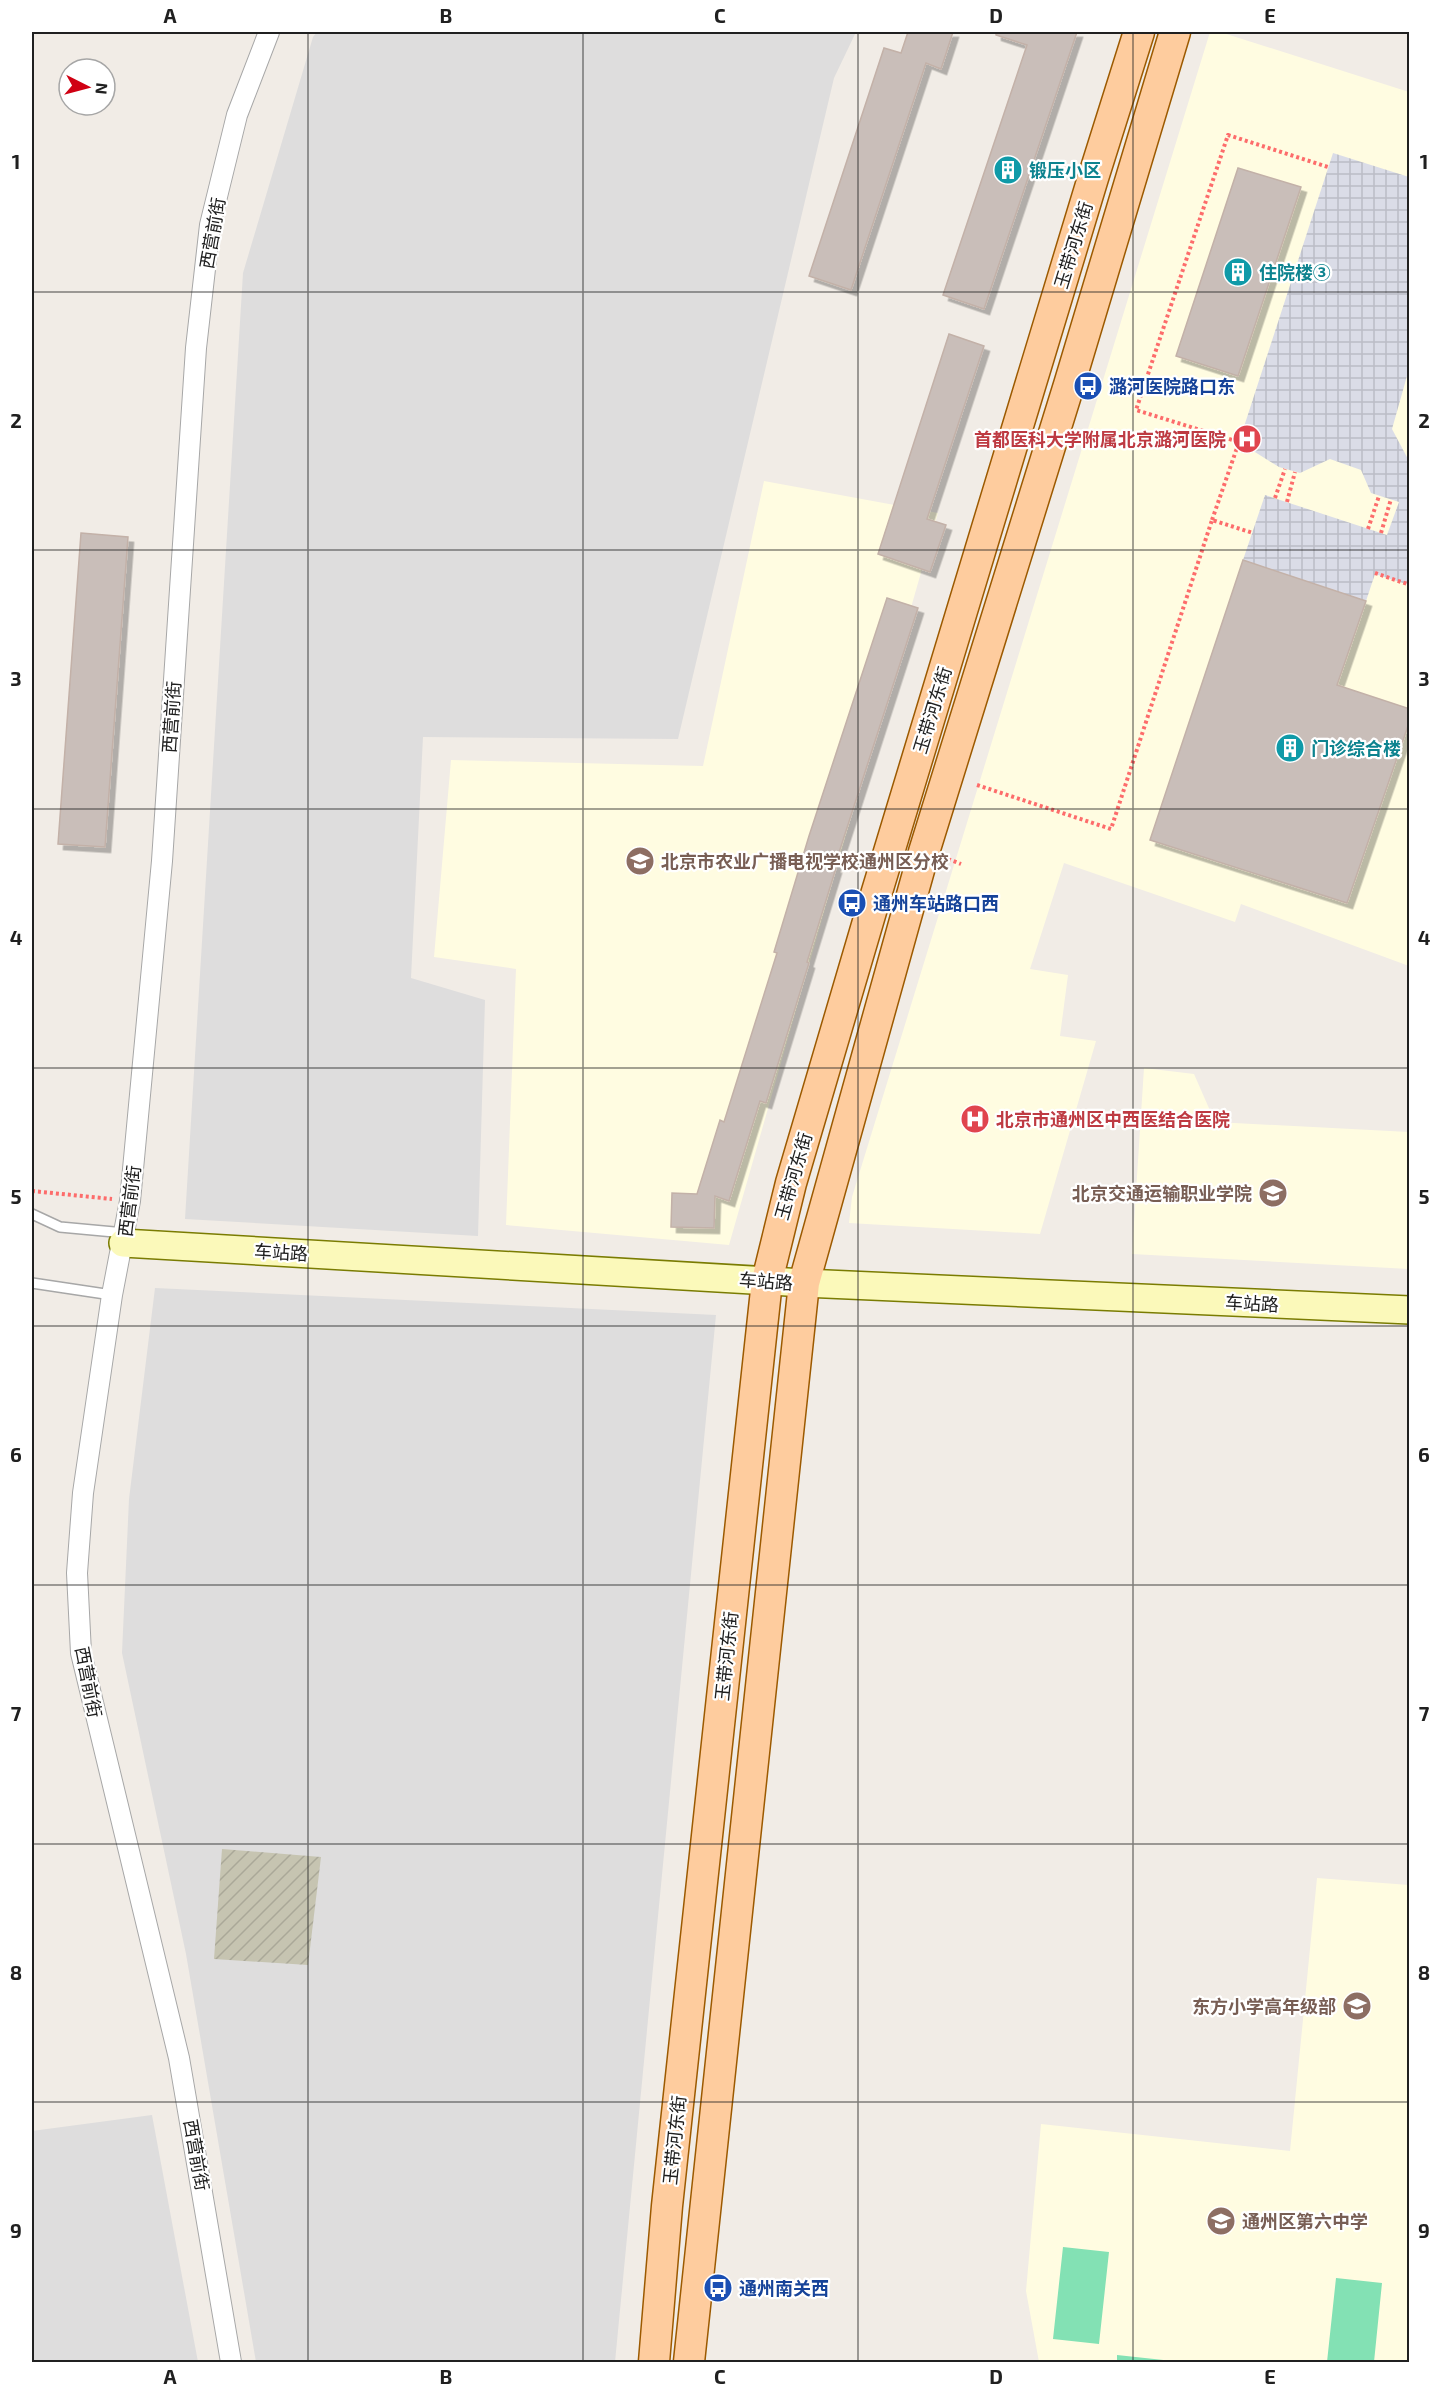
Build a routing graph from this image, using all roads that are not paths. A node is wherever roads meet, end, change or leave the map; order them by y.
1 (269, 32) edge
2 (1139, 32) edge
3 (1175, 32) edge
4 (32, 1214) edge
5 (124, 1238) junction
6 (767, 1281) junction
7 (804, 1283) junction
8 (32, 1284) edge
9 (112, 1295) junction
10 (1410, 1310) edge
11 (231, 2362) edge
12 (654, 2362) edge
13 (689, 2362) edge

1 - 5 street, 西营前街
2 - 6 main road, 玉带河东街
3 - 7 main road, 玉带河东街
4 - 5 lane
5 - 6 street, 车站路
5 - 9 street, 西营前街
6 - 7 street, 车站路
6 - 12 main road, 玉带河东街
7 - 10 street, 车站路
7 - 13 main road, 玉带河东街
8 - 9 lane
9 - 11 street, 西营前街

